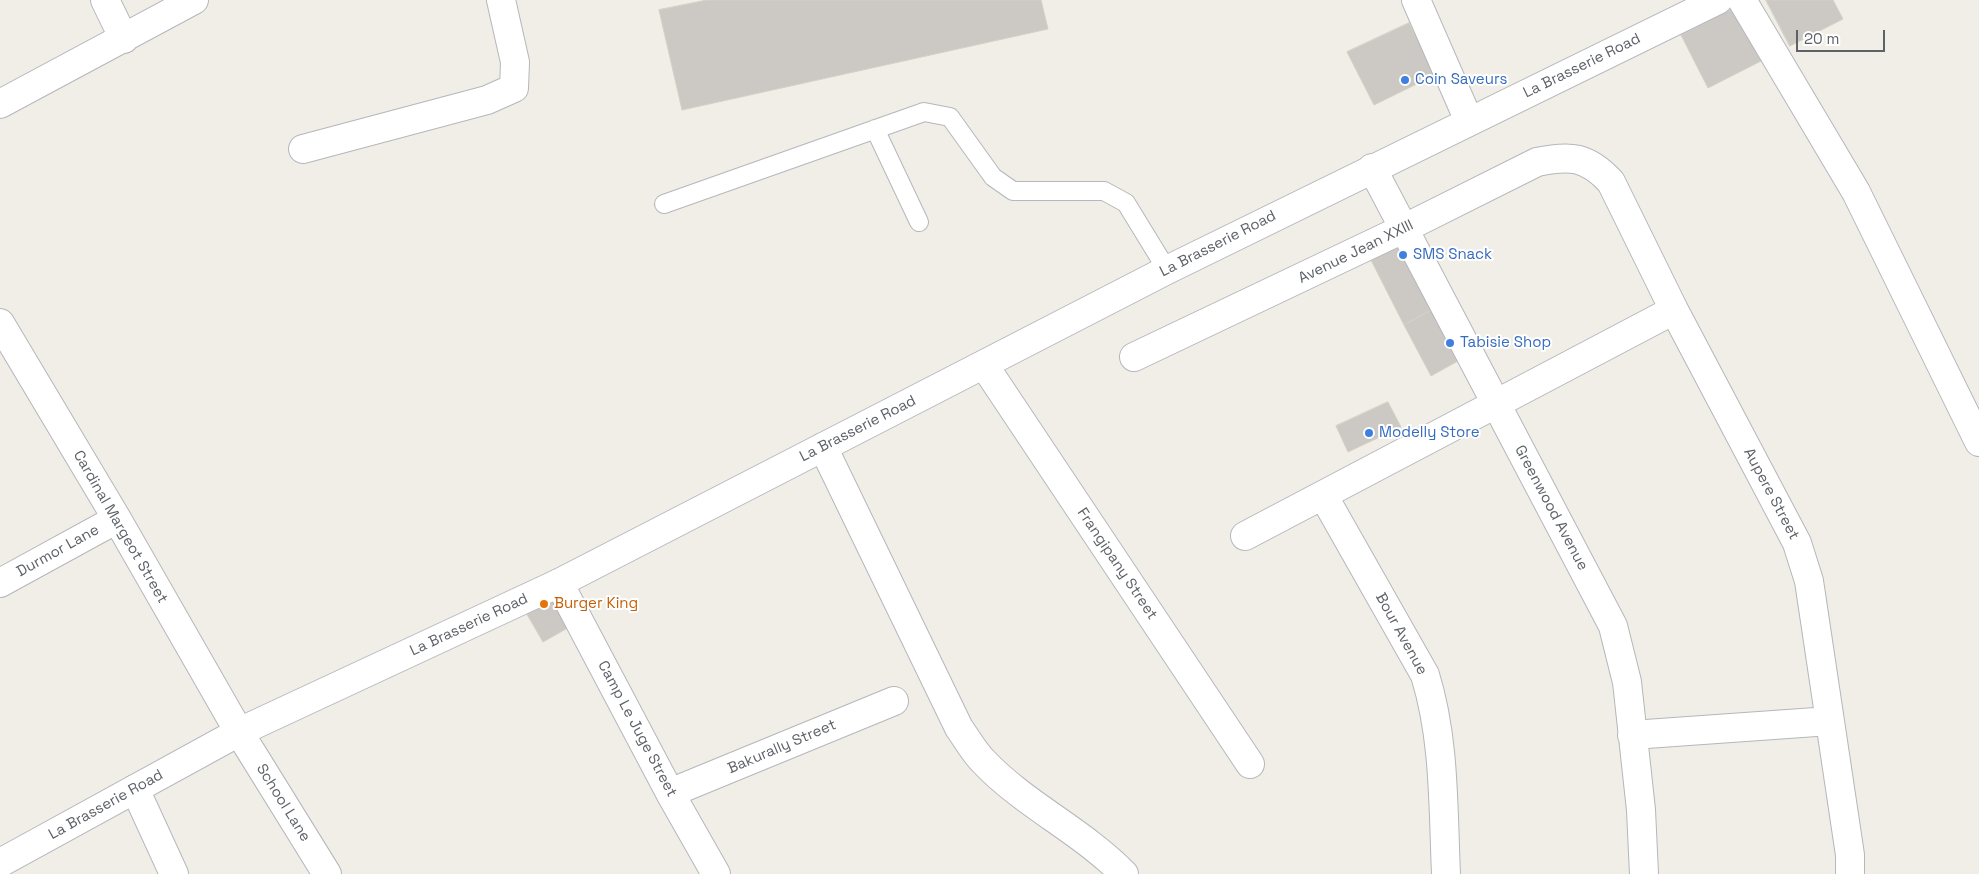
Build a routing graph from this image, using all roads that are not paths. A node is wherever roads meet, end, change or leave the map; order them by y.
1 (105, 0) edge
2 (194, 0) edge
3 (501, 0) edge
4 (1416, 0) edge
5 (1718, 0) edge
6 (1742, 0) edge
7 (124, 39) junction
8 (0, 104) edge
9 (1469, 121) junction
10 (875, 129) junction
11 (304, 149) dead end
12 (1580, 158) joint
13 (1372, 168) junction
14 (664, 204) dead end
15 (919, 222) dead end
16 (1403, 229) junction
17 (1167, 270) junction
18 (1674, 310) junction
19 (3, 335) edge
20 (1134, 358) dead end
21 (984, 365) junction
22 (1497, 403) junction
23 (1979, 442) edge
24 (823, 447) junction
25 (1323, 495) junction
26 (117, 519) junction
27 (1245, 536) dead end
28 (0, 583) edge
29 (559, 583) junction
30 (894, 701) dead end
31 (1830, 721) junction
32 (239, 732) junction
33 (1632, 735) junction
34 (1250, 764) dead end
35 (135, 789) junction
36 (670, 794) junction
37 (0, 863) edge
38 (1854, 868) edge
39 (174, 874) edge
40 (327, 874) edge
41 (716, 874) edge
42 (1124, 874) edge
43 (1446, 874) edge
44 (1644, 874) edge

1 - 7 street
2 - 7 street
3 - 11 street
4 - 9 street
5 - 9 street, La Brasserie Road
6 - 23 street
7 - 8 street
9 - 13 street, La Brasserie Road
10 - 14 lane
10 - 15 lane
10 - 17 lane
12 - 16 street, Avenue Jean XXIII
12 - 18 street, Aupere Street
13 - 16 street, Greenwood Avenue
13 - 17 street, La Brasserie Road
16 - 20 street, Avenue Jean XXIII
16 - 22 street, Greenwood Avenue
17 - 21 street, La Brasserie Road
18 - 22 street
18 - 31 street, Aupere Street
19 - 26 street, Cardinal Margeot Street
21 - 24 street, La Brasserie Road
21 - 34 street, Frangipany Street
22 - 25 street
22 - 33 street, Greenwood Avenue
24 - 29 street, La Brasserie Road
24 - 42 street
25 - 27 street
25 - 43 street, Bour Avenue
26 - 28 street, Durmor Lane
26 - 32 street, Cardinal Margeot Street
29 - 32 street, La Brasserie Road
29 - 36 street, Camp Le Juge Street
30 - 36 street, Bakurally Street
31 - 33 street
31 - 38 street, Aupere Street
32 - 35 street, La Brasserie Road
32 - 40 street, School Lane
33 - 44 street, Greenwood Avenue
35 - 37 street, La Brasserie Road
35 - 39 street
36 - 41 street, Camp Le Juge Street

